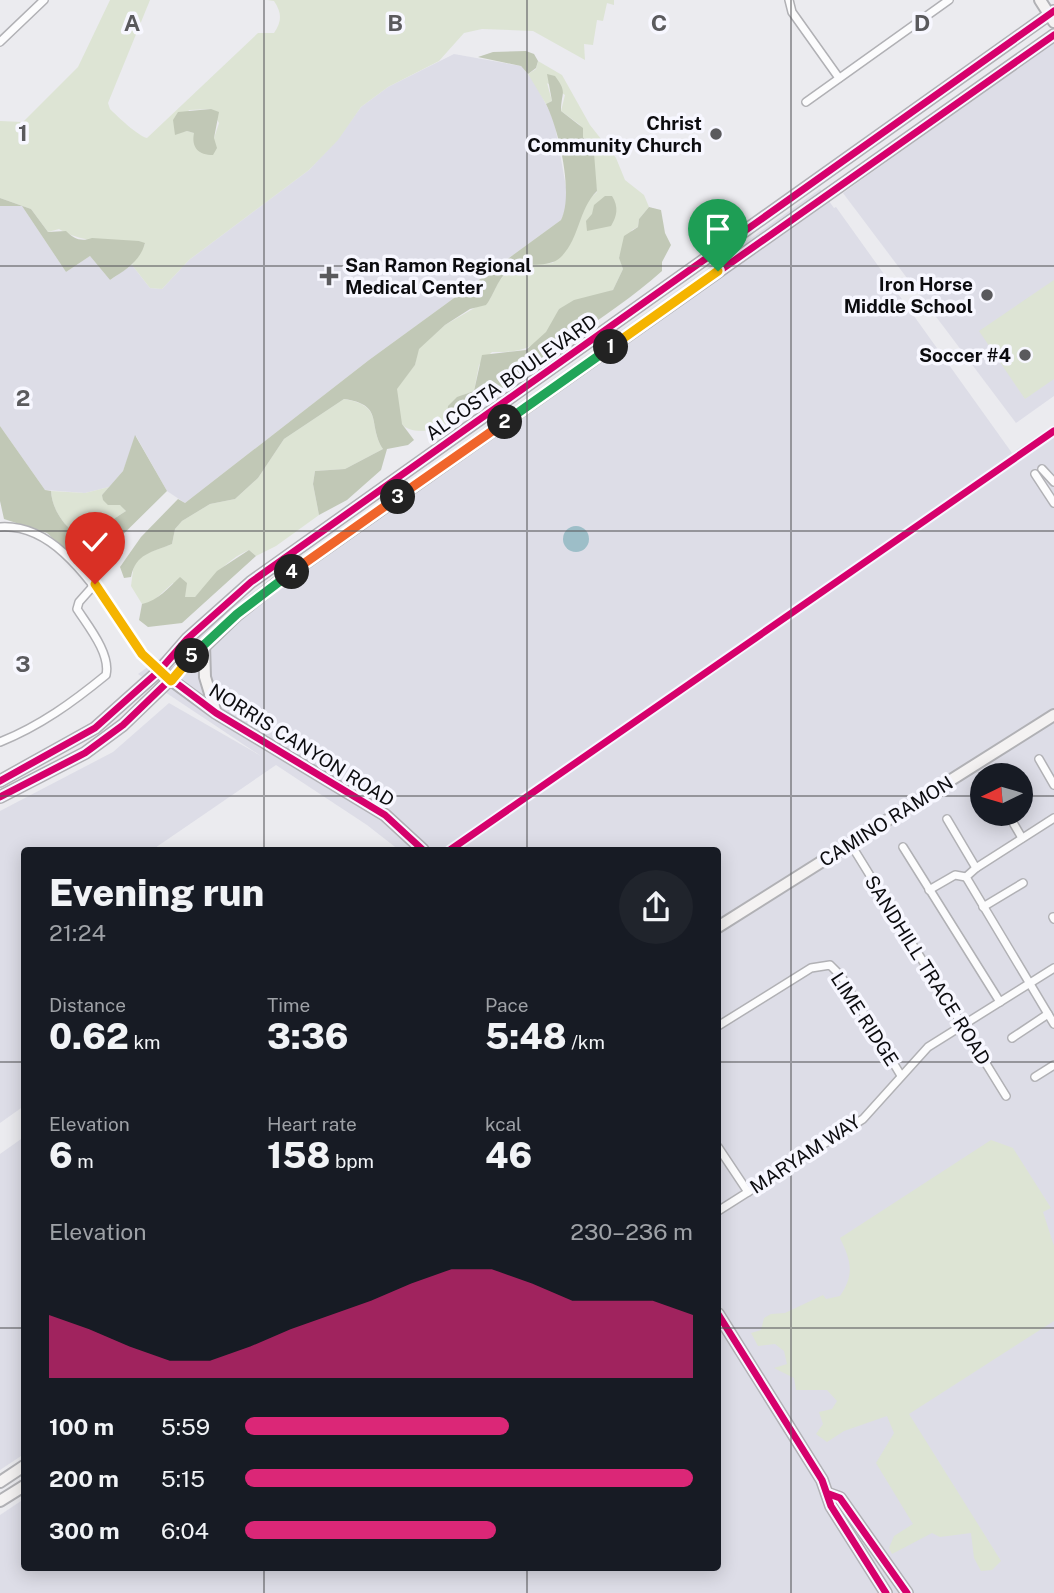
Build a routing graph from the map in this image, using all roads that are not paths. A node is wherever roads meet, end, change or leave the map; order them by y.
1 (44, 0) edge
2 (789, 0) edge
3 (931, 0) edge
4 (949, 0) edge
5 (1040, 0) edge
6 (937, 8) junction
7 (1052, 16) edge
8 (1054, 34) edge
9 (0, 42) edge
10 (839, 78) junction
11 (806, 102) dead end
12 (1054, 482) edge
13 (1054, 503) edge
14 (0, 527) edge
15 (95, 584) junction
16 (204, 645) junction
17 (160, 670) junction
18 (171, 681) junction
19 (216, 713) junction
20 (1054, 715) edge
21 (0, 741) edge
22 (1039, 760) dead end
23 (0, 781) edge
24 (1054, 785) edge
25 (0, 797) edge
26 (1054, 818) edge
27 (947, 820) dead end
28 (1015, 826) edge
29 (1022, 838) junction
30 (850, 843) junction
31 (420, 847) edge
32 (903, 847) dead end
33 (976, 867) junction
34 (966, 877) junction
35 (1023, 883) dead end
36 (929, 890) junction
37 (983, 907) junction
38 (721, 925) edge
39 (1054, 968) edge
40 (1030, 984) junction
41 (1000, 1002) junction
42 (1052, 1019) edge
43 (721, 1024) edge
44 (962, 1025) junction
45 (1012, 1038) dead end
46 (1054, 1065) edge
47 (900, 1074) junction
48 (1035, 1077) dead end
49 (1006, 1096) dead end
50 (721, 1152) edge
51 (748, 1192) junction
52 (721, 1208) edge
53 (721, 1319) edge
54 (21, 1468) edge
55 (0, 1482) edge
56 (21, 1488) edge
57 (829, 1494) junction
58 (0, 1501) edge
59 (886, 1593) edge
60 (907, 1593) edge

1 - 9 street
2 - 10 street
3 - 6 street
4 - 6 street
5 - 7 main road
6 - 10 street
7 - 17 main road, ALCOSTA BOULEVARD
8 - 16 main road, ALCOSTA BOULEVARD
10 - 11 street
12 - 13 street
14 - 15 street
15 - 17 street
15 - 21 street
16 - 18 main road, ALCOSTA BOULEVARD
16 - 19 main road
17 - 18 main road, NORRIS CANYON ROAD
17 - 23 main road, ALCOSTA BOULEVARD
18 - 19 main road, NORRIS CANYON ROAD
18 - 25 main road, ALCOSTA BOULEVARD
19 - 31 main road, NORRIS CANYON ROAD
20 - 30 main road, CAMINO RAMON
22 - 24 street
26 - 29 street
27 - 33 street
28 - 29 street
29 - 33 street
30 - 38 main road, CAMINO RAMON
30 - 44 street, SANDHILL TRACE ROAD
32 - 36 street
33 - 34 street
34 - 36 street
34 - 37 street
35 - 37 street
36 - 41 street
37 - 40 street
39 - 40 street, MARYAM WAY
40 - 41 street, MARYAM WAY
40 - 42 street
41 - 44 street, MARYAM WAY
42 - 45 street
43 - 47 street, LIME RIDGE
44 - 47 street, MARYAM WAY
44 - 49 street, SANDHILL TRACE ROAD
46 - 48 street
47 - 51 street, MARYAM WAY
50 - 51 street
51 - 52 street, MARYAM WAY
53 - 57 main road
54 - 55 main road
56 - 58 main road
57 - 59 main road
57 - 60 main road

